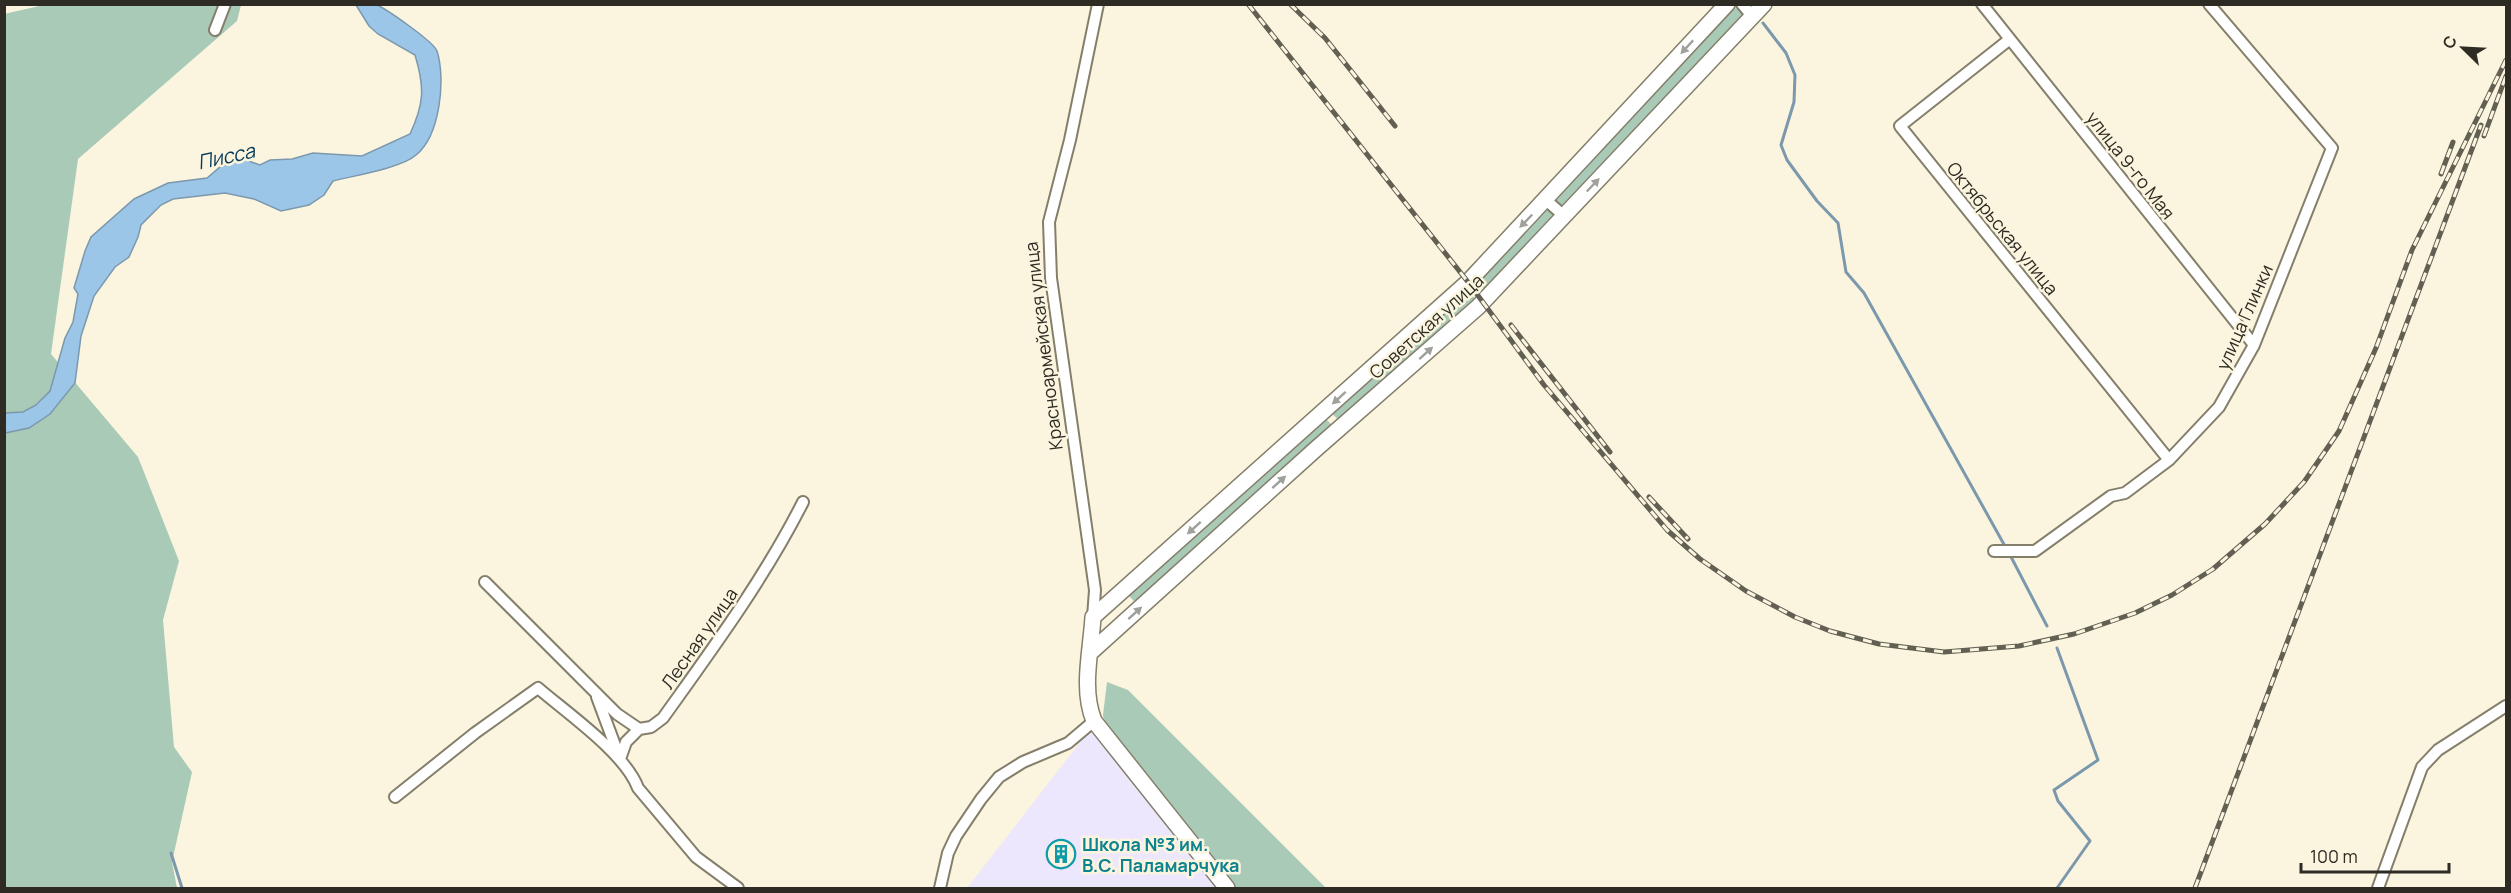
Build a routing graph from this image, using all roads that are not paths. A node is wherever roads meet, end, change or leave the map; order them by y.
1 (225, 4) edge
2 (1098, 4) edge
3 (1727, 4) edge
4 (1764, 4) edge
5 (1982, 4) edge
6 (2209, 4) edge
7 (1747, 10) edge
8 (215, 30) dead end
9 (2010, 39) junction
10 (1546, 200) junction
11 (1564, 216) junction
12 (2254, 345) junction
13 (2169, 460) junction
14 (803, 502) dead end
15 (1994, 551) dead end
16 (485, 582) dead end
17 (1093, 617) junction
18 (1091, 652) junction
19 (595, 692) junction
20 (2506, 706) edge
21 (1094, 721) junction
22 (639, 729) junction
23 (620, 759) junction
24 (395, 797) dead end
25 (2382, 886) edge
26 (738, 888) edge
27 (940, 888) edge
28 (1227, 888) edge

1 - 8 street
2 - 17 street, Красноармейская улица
3 -> 10 main road, Советская улица
4 - 7 main road, Советская улица
5 - 9 street, улица 9-го Мая
6 - 12 street, улица Глинки
11 -> 7 main road, Советская улица
9 - 12 street, улица 9-го Мая
9 - 13 street, Октябрьская улица
10 - 11 street
10 -> 17 main road, Советская улица
18 -> 11 main road, Советская улица
12 - 13 street, улица Глинки
13 - 15 street, улица Глинки
14 - 22 street, Лесная улица
16 - 19 street
17 - 18 main road, Красноармейская улица
18 - 21 main road, Красноармейская улица
19 - 22 street
19 - 23 street
20 - 25 street
21 - 27 street
21 - 28 main road
22 - 23 street
23 - 24 street
23 - 26 street

